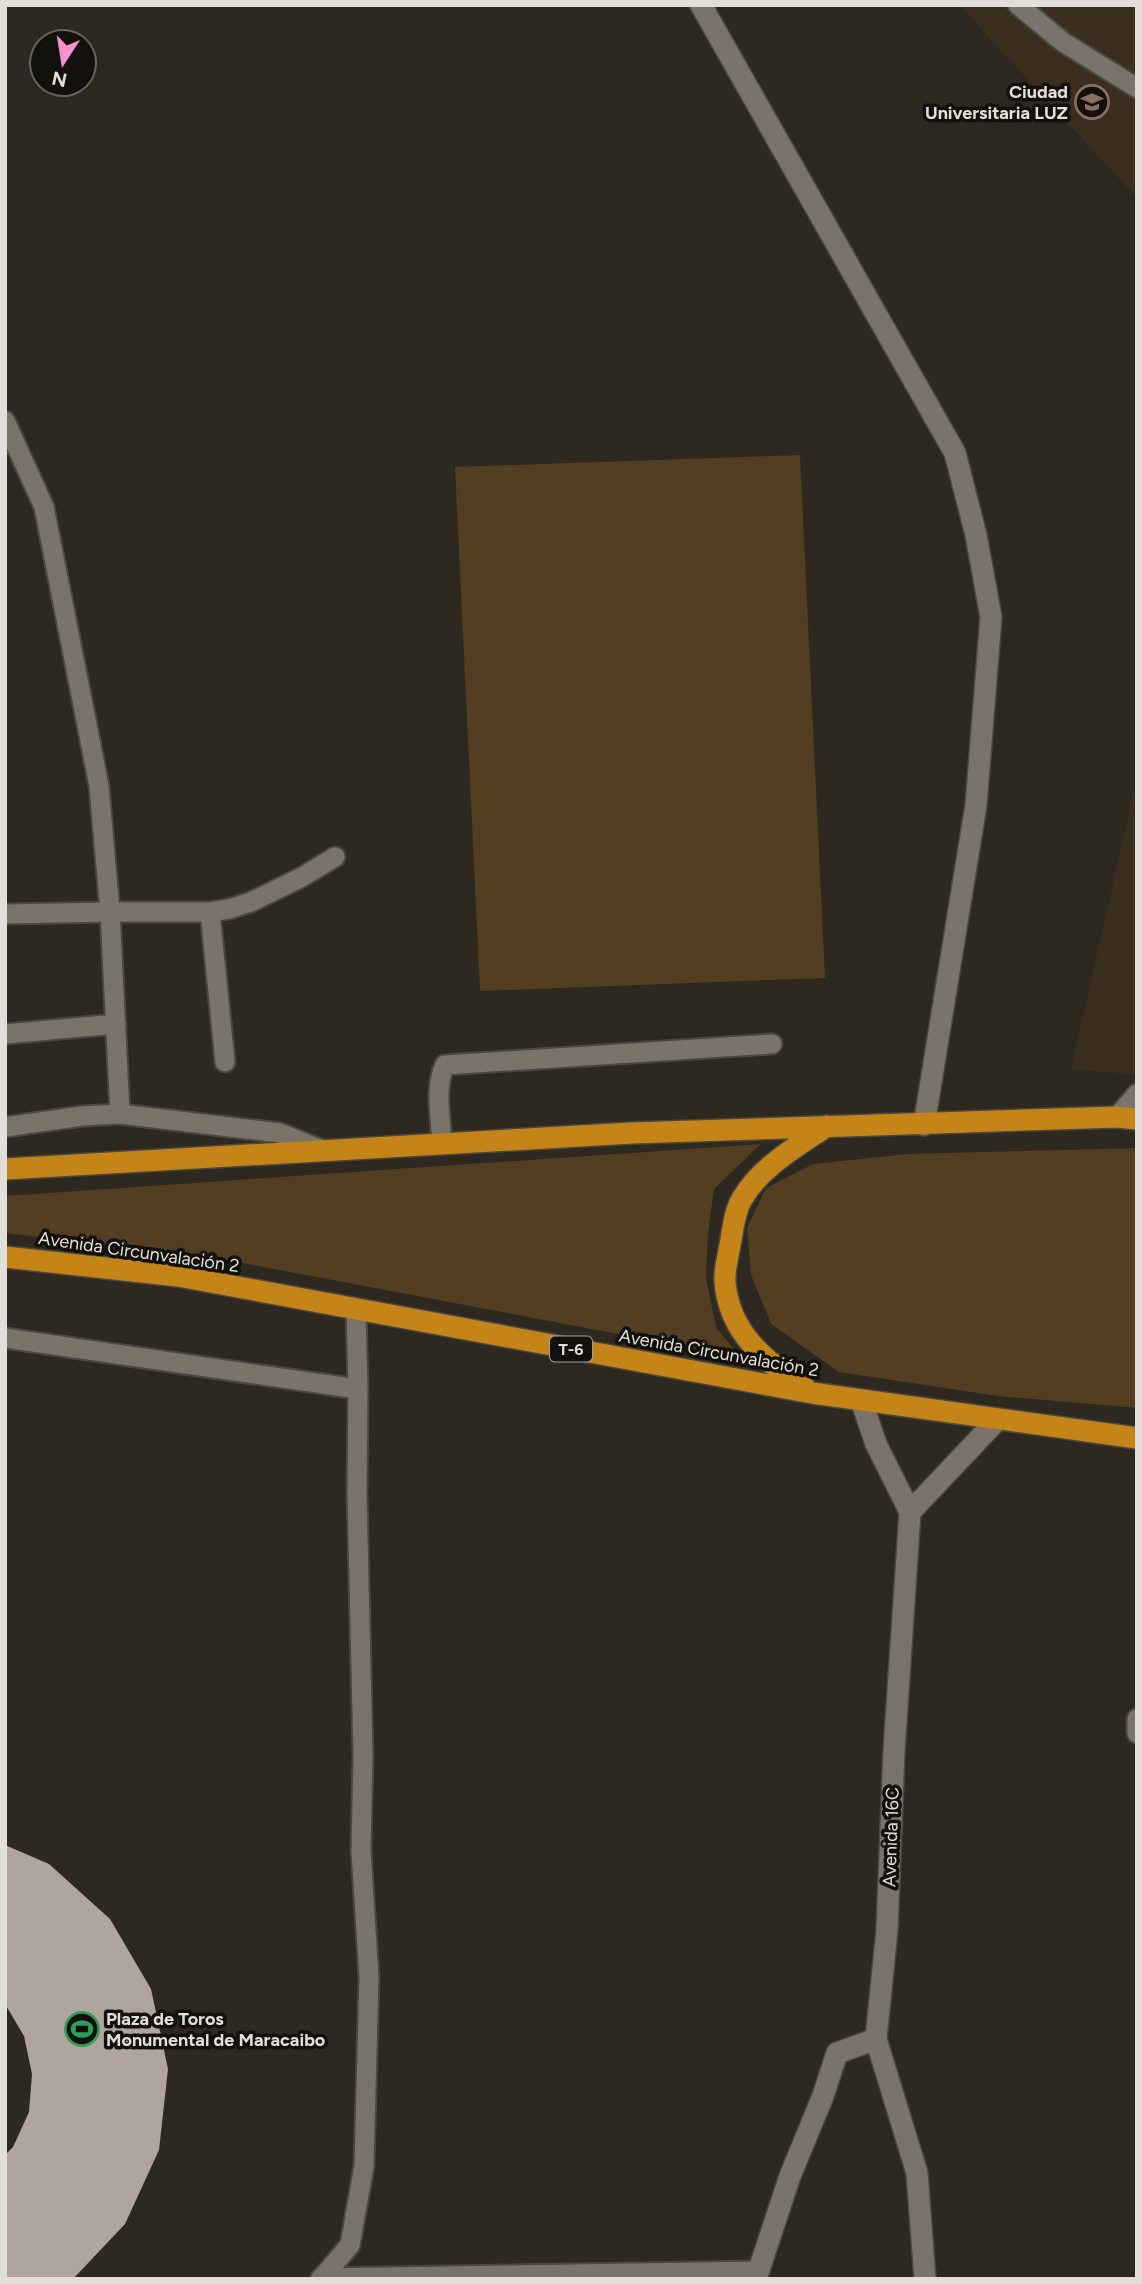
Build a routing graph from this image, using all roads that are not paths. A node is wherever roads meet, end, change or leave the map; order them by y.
1 (701, 5) edge
2 (1018, 5) edge
3 (1137, 89) edge
4 (5, 421) edge
5 (335, 857) dead end
6 (110, 912) junction
7 (210, 912) junction
8 (5, 914) edge
9 (116, 1024) junction
10 (5, 1034) edge
11 (772, 1044) dead end
12 (225, 1062) dead end
13 (1137, 1094) edge
14 (120, 1114) junction
15 (1127, 1118) edge
16 (924, 1125) junction
17 (827, 1126) junction
18 (5, 1127) edge
19 (442, 1144) junction
20 (323, 1151) junction
21 (5, 1169) edge
22 (5, 1257) edge
23 (356, 1309) junction
24 (5, 1338) edge
25 (358, 1389) junction
26 (813, 1393) junction
27 (861, 1400) junction
28 (998, 1420) junction
29 (1137, 1438) edge
30 (910, 1512) junction
31 (1137, 1719) edge
32 (1137, 1733) edge
33 (876, 2039) junction
34 (757, 2275) edge
35 (321, 2278) edge
36 (925, 2279) edge

1 - 16 street
2 - 3 lane
4 - 6 lane
5 - 7 lane
6 - 7 lane
6 - 8 lane
6 - 9 lane
7 - 12 lane
9 - 10 lane
9 - 14 lane
11 - 19 lane
13 - 15 lane
14 - 18 lane
14 - 20 lane
15 - 16 highway
16 - 17 highway
17 - 19 highway
17 - 26 highway, T-6
19 - 20 highway
20 - 21 highway
22 - 23 highway, Avenida Circunvalación 2 / T-6
23 - 25 lane
23 - 26 highway, Avenida Circunvalación 2 / T-6
24 - 25 lane
25 - 35 lane
26 - 27 highway, Avenida Circunvalación 2 / T-6
27 - 28 highway, Avenida Circunvalación 2 / T-6
27 - 30 street
28 - 29 highway, Avenida Circunvalación 2 / T-6
28 - 30 street
30 - 33 street, Avenida 16C
31 - 32 lane
33 - 34 street
33 - 36 street, Avenida 16C
34 - 35 lane

